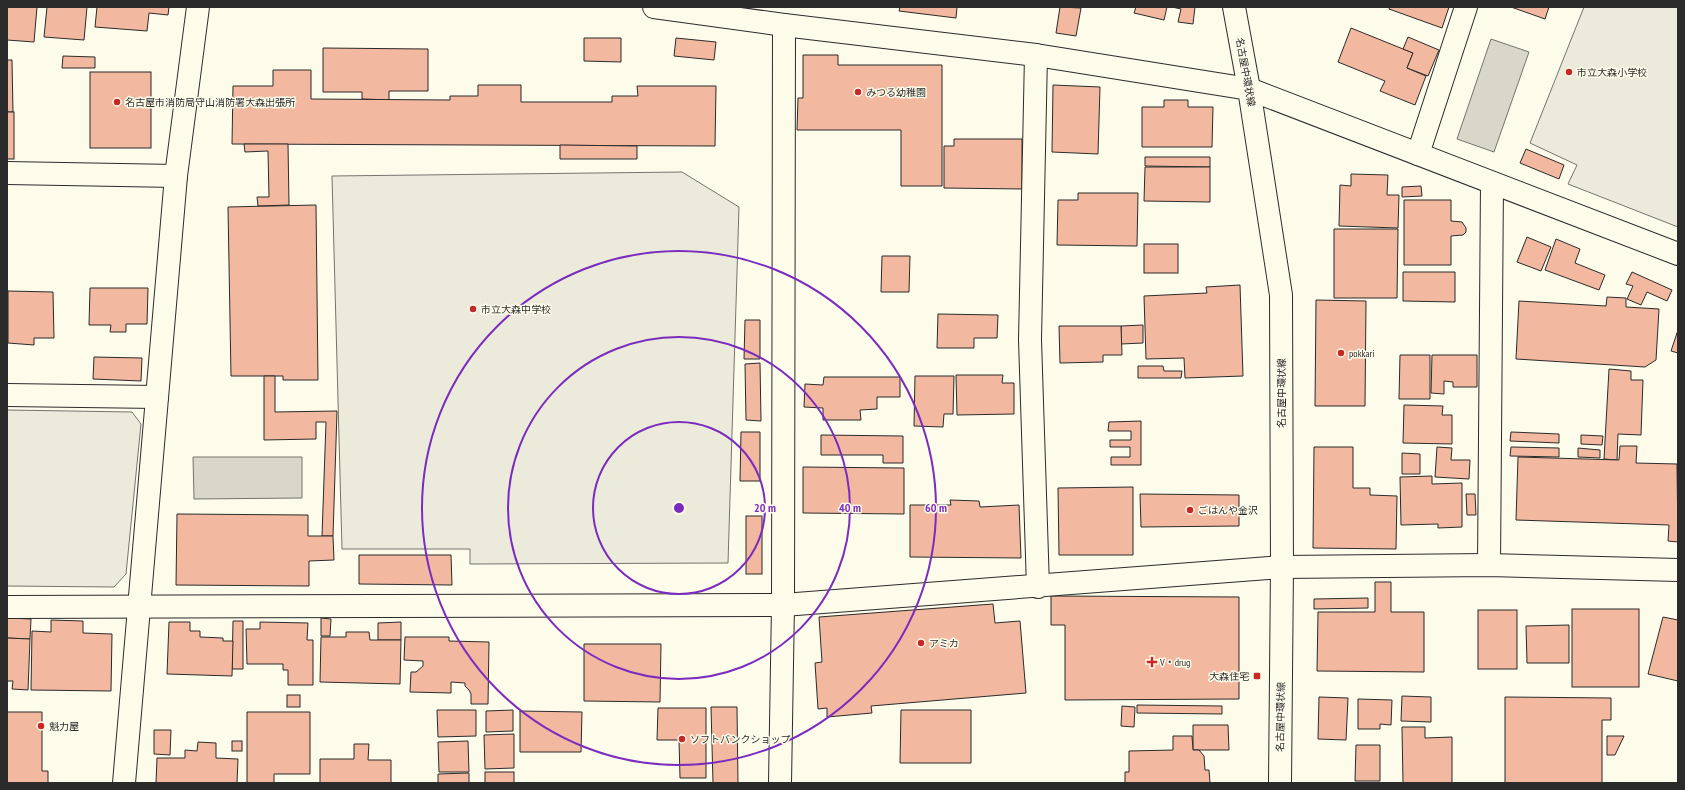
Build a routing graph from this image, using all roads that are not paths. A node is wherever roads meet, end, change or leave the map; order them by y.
1 (198, 7) edge
2 (654, 7) edge
3 (1234, 7) edge
4 (1466, 7) edge
5 (784, 25) junction
6 (1036, 55) junction
7 (1249, 89) junction
8 (1418, 154) junction
9 (7, 172) edge
10 (176, 176) junction
11 (1492, 183) junction
12 (1678, 254) edge
13 (7, 395) edge
14 (157, 397) junction
15 (1489, 565) junction
16 (1282, 566) junction
17 (1678, 570) edge
18 (1038, 586) junction
19 (783, 605) junction
20 (7, 607) edge
21 (139, 607) junction
22 (124, 783) edge
23 (780, 783) edge
24 (1280, 783) edge

1 - 10 street
2 - 5 street
3 - 7 street, 名古屋中環状線
4 - 8 street
5 - 6 street
5 - 19 street
6 - 7 street
6 - 18 street
7 - 8 street
7 - 16 street, 名古屋中環状線
8 - 11 street
9 - 10 street
10 - 14 street
11 - 12 street
11 - 15 street
13 - 14 street
14 - 21 street
15 - 16 street
15 - 17 street
16 - 18 street
16 - 24 street, 名古屋中環状線
18 - 19 street
19 - 21 street
19 - 23 street
20 - 21 street
21 - 22 street

